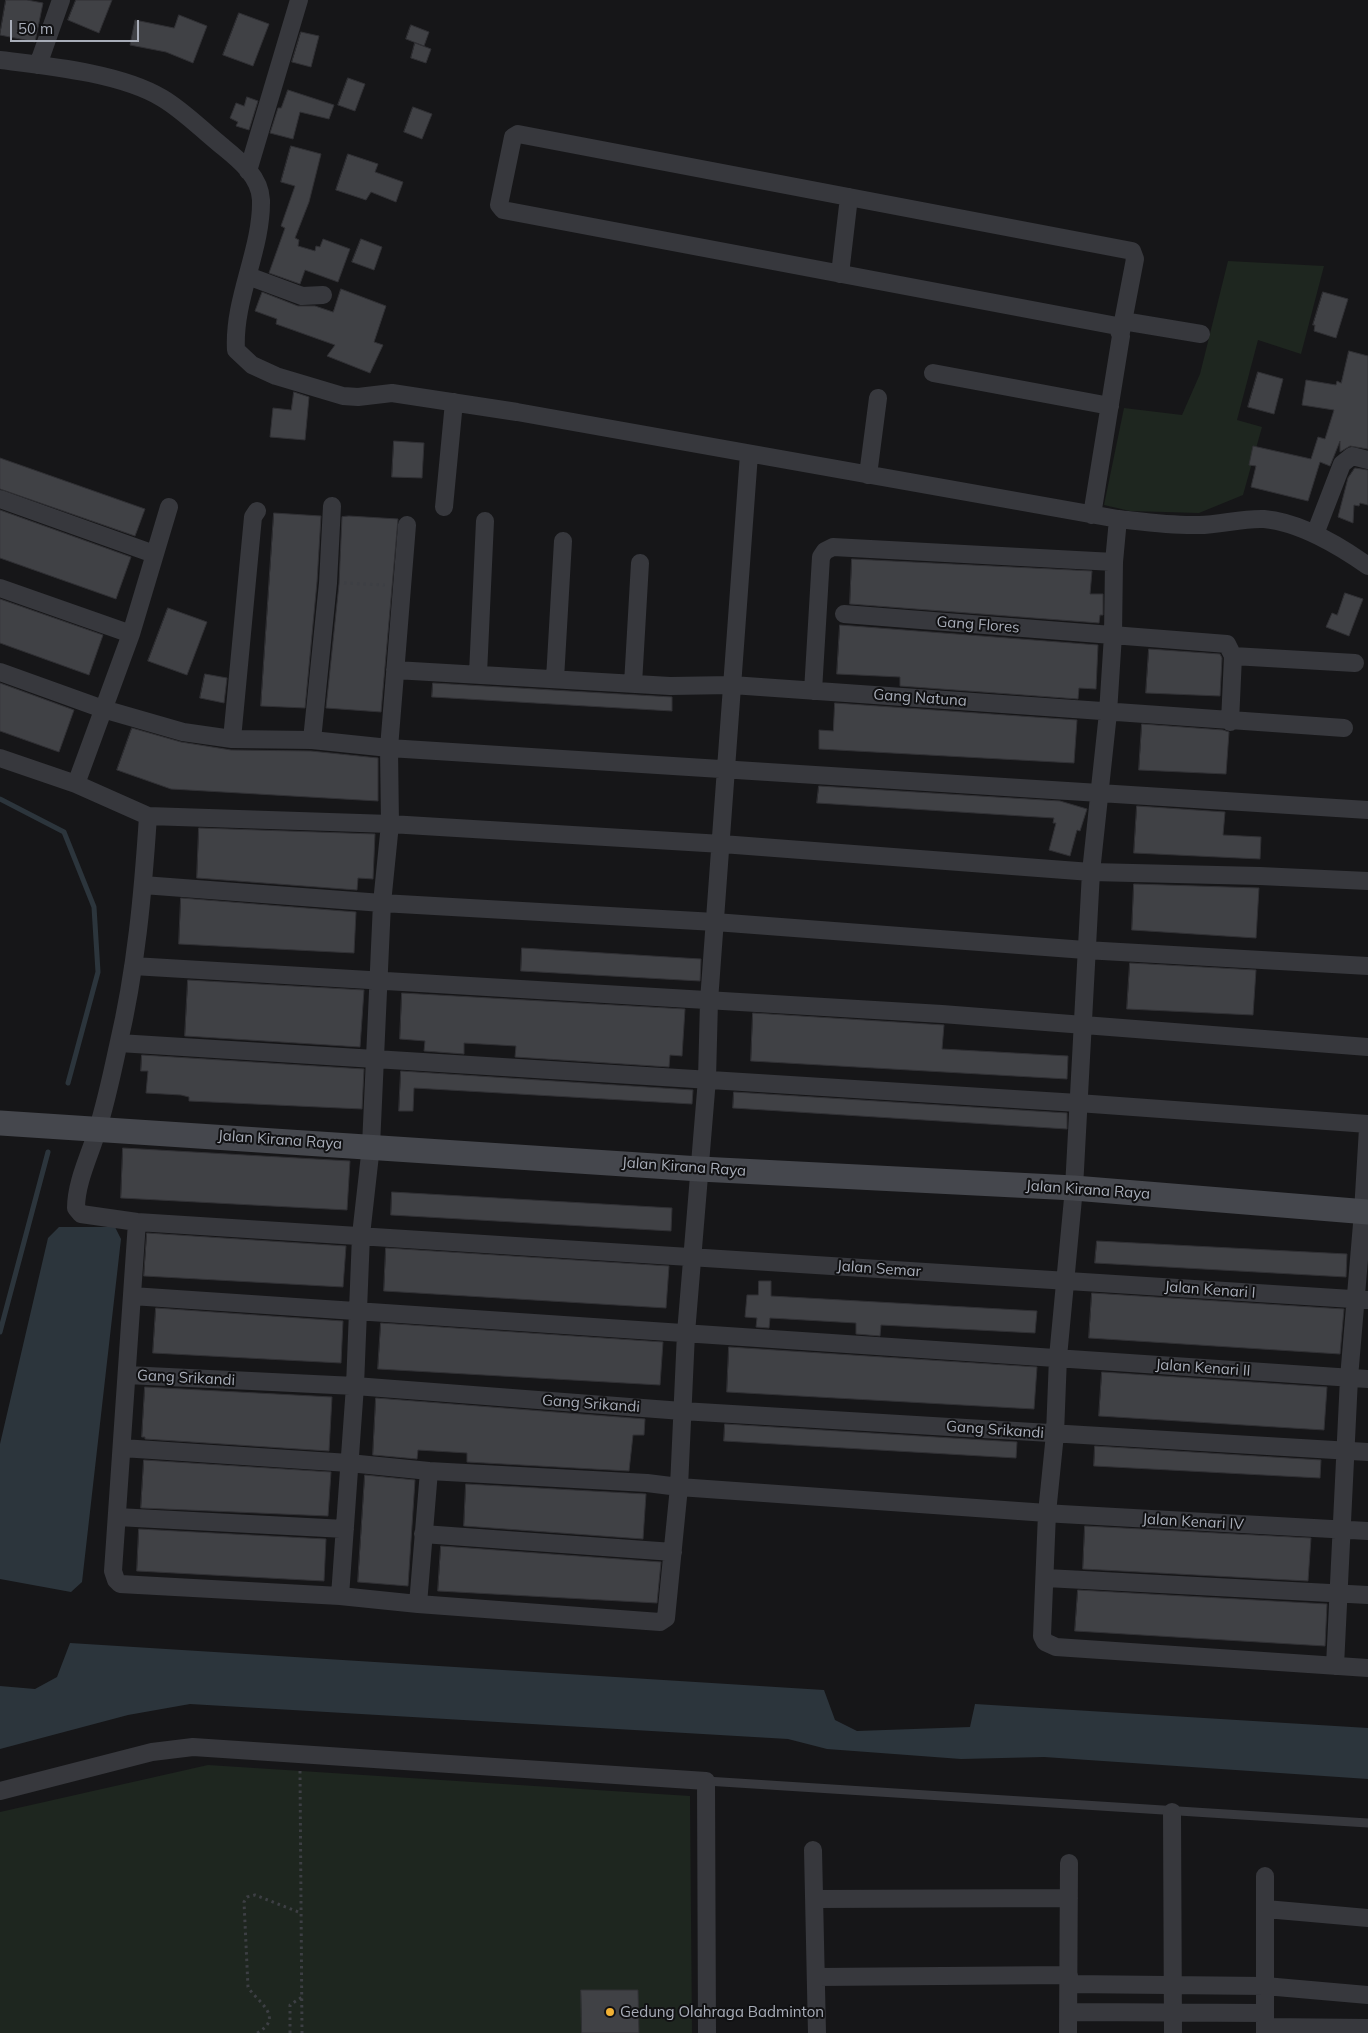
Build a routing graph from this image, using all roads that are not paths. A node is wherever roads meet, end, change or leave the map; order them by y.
1 (61, 0) edge
2 (299, 0) edge
3 (0, 60) edge
4 (38, 65) junction
5 (248, 171) junction
6 (849, 196) junction
7 (840, 274) junction
8 (248, 276) junction
9 (323, 295) dead end
10 (1122, 326) junction
11 (1201, 334) dead end
12 (933, 374) dead end
13 (878, 398) dead end
14 (454, 402) junction
15 (1110, 406) junction
16 (749, 454) junction
17 (1368, 460) edge
18 (868, 475) junction
19 (0, 499) edge
20 (332, 506) dead end
21 (169, 507) dead end
22 (444, 507) dead end
23 (257, 511) dead end
24 (1092, 514) junction
25 (1118, 519) junction
26 (485, 521) dead end
27 (407, 524) dead end
28 (1315, 534) junction
29 (563, 541) dead end
30 (154, 554) junction
31 (1114, 562) junction
32 (640, 563) dead end
33 (1368, 566) edge
34 (0, 588) edge
35 (844, 614) dead end
36 (130, 634) junction
37 (1113, 635) junction
38 (1233, 656) junction
39 (1355, 663) dead end
40 (395, 670) junction
41 (0, 672) edge
42 (478, 674) junction
43 (555, 679) junction
44 (633, 684) junction
45 (732, 685) junction
46 (813, 691) junction
47 (103, 709) junction
48 (1108, 713) junction
49 (1230, 722) junction
50 (1344, 728) dead end
51 (232, 739) junction
52 (312, 740) junction
53 (389, 748) junction
54 (0, 758) edge
55 (725, 768) junction
56 (76, 784) junction
57 (1098, 793) junction
58 (1368, 810) edge
59 (148, 816) junction
60 (390, 824) junction
61 (722, 844) junction
62 (1091, 872) junction
63 (1368, 881) edge
64 (143, 886) junction
65 (382, 903) junction
66 (715, 922) junction
67 (1085, 950) junction
68 (133, 966) junction
69 (1368, 966) edge
70 (378, 982) junction
71 (709, 1001) junction
72 (1083, 1026) junction
73 (119, 1043) junction
74 (1368, 1047) edge
75 (374, 1057) junction
76 (707, 1079) junction
77 (1078, 1102) junction
78 (0, 1123) edge
79 (1368, 1124) edge
80 (98, 1128) junction
81 (1368, 1128) edge
82 (370, 1146) junction
83 (700, 1169) junction
84 (1074, 1188) junction
85 (1366, 1212) edge
86 (137, 1222) junction
87 (361, 1235) junction
88 (692, 1257) junction
89 (1066, 1281) junction
90 (132, 1296) junction
91 (1361, 1300) edge
92 (356, 1311) junction
93 (686, 1333) junction
94 (1058, 1357) junction
95 (126, 1375) junction
96 (1349, 1378) junction
97 (1368, 1379) edge
98 (355, 1386) junction
99 (682, 1411) junction
100 (1054, 1434) junction
101 (122, 1448) junction
102 (1346, 1451) junction
103 (1368, 1452) edge
104 (349, 1463) junction
105 (429, 1471) junction
106 (679, 1487) junction
107 (1047, 1513) junction
108 (118, 1517) junction
109 (345, 1529) junction
110 (1340, 1530) junction
111 (1368, 1531) edge
112 (423, 1534) junction
113 (673, 1552) junction
114 (1046, 1578) junction
115 (1338, 1594) junction
116 (1368, 1595) edge
117 (340, 1596) junction
118 (418, 1604) junction
119 (1335, 1666) junction
120 (1368, 1668) edge
121 (706, 1781) junction
122 (0, 1791) edge
123 (1172, 1812) junction
124 (1368, 1823) edge
125 (814, 1850) dead end
126 (1069, 1863) dead end
127 (1265, 1876) dead end
128 (1069, 1898) junction
129 (816, 1899) junction
130 (1266, 1909) junction
131 (1368, 1918) edge
132 (817, 1977) junction
133 (1069, 1979) junction
134 (1172, 1985) junction
135 (1265, 1986) junction
136 (1368, 1995) edge
137 (1070, 2012) junction
138 (1172, 2012) junction
139 (1265, 2024) edge
140 (1368, 2028) edge
141 (707, 2033) edge
142 (818, 2033) edge
143 (1068, 2033) edge
144 (1172, 2033) edge

1 - 4 street
2 - 5 street
3 - 4 street
4 - 5 street
5 - 8 street
6 - 7 street
6 - 7 street
6 - 10 street
7 - 10 street
8 - 9 street
8 - 14 street
10 - 11 street
10 - 15 street
12 - 15 street
13 - 18 street
14 - 16 street
14 - 22 street
15 - 24 street
16 - 18 street
16 - 45 street
17 - 28 street
18 - 24 street
19 - 30 street
20 - 52 street
21 - 30 street
23 - 51 street
24 - 25 street
25 - 28 street
25 - 31 street
26 - 42 street
27 - 40 street
28 - 33 street
29 - 43 street
30 - 36 street
31 - 37 street
31 - 46 street
32 - 44 street
34 - 36 street
35 - 37 street, Gang Flores
36 - 47 street
37 - 38 street, Gang Flores
37 - 48 street
38 - 39 street
38 - 49 street
40 - 42 street, Gang Natuna
40 - 53 street
41 - 47 street
42 - 43 street, Gang Natuna
43 - 44 street, Gang Natuna
44 - 45 street, Gang Natuna
45 - 46 street, Gang Natuna
45 - 55 street
46 - 48 street, Gang Natuna
47 - 51 street
47 - 56 street
48 - 49 street, Gang Natuna
48 - 57 street
49 - 50 street, Gang Natuna
51 - 52 street
52 - 53 street
53 - 55 street
53 - 60 street
54 - 56 street
55 - 57 street
55 - 61 street
56 - 59 street
57 - 58 street
57 - 62 street
59 - 60 street
59 - 64 street
60 - 61 street
60 - 65 street
61 - 62 street
61 - 66 street
62 - 63 street
62 - 67 street
64 - 65 street
64 - 68 street
65 - 66 street
65 - 70 street
66 - 67 street
66 - 71 street
67 - 69 street
67 - 72 street
68 - 70 street
68 - 73 street
70 - 71 street
70 - 75 street
71 - 72 street
71 - 76 street
72 - 74 street
72 - 77 street
73 - 75 street
73 - 80 street
75 - 76 street
75 - 82 street
76 - 77 street
76 - 83 street
77 - 79 street
77 - 84 street
78 - 80 street, Jalan Kirana Raya
80 - 82 street, Jalan Kirana Raya
80 - 86 street, Jalan Semar
81 - 85 street
82 - 83 street, Jalan Kirana Raya
82 - 87 street
83 - 84 street, Jalan Kirana Raya
83 - 88 street
84 - 85 street, Jalan Kirana Raya
84 - 89 street
85 - 91 street
86 - 87 street, Jalan Semar
86 - 90 street
87 - 88 street, Jalan Semar
87 - 92 street
88 - 89 street, Jalan Semar
88 - 93 street
89 - 91 street, Jalan Kenari I
89 - 94 street
90 - 92 street, Jalan Kenari II
90 - 95 street
91 - 96 street
92 - 93 street, Jalan Kenari II
92 - 98 street
93 - 94 street, Jalan Kenari II
93 - 99 street
94 - 96 street, Jalan Kenari II
94 - 100 street
95 - 98 street, Gang Srikandi
95 - 101 street
96 - 97 street, Jalan Kenari II
96 - 102 street
98 - 99 street, Gang Srikandi
98 - 104 street
99 - 100 street, Gang Srikandi
99 - 106 street
100 - 102 street, Gang Srikandi
100 - 107 street
101 - 104 street, Jalan Kenari IV
101 - 108 street
102 - 103 street, Gang Srikandi
102 - 110 street
104 - 105 street, Jalan Kenari IV
104 - 109 street
105 - 106 street, Jalan Kenari IV
105 - 112 street
106 - 107 street, Jalan Kenari IV
106 - 113 street
107 - 110 street, Jalan Kenari IV
107 - 114 street
108 - 109 street
108 - 117 street
109 - 117 street
110 - 111 street, Jalan Kenari IV
110 - 115 street
112 - 113 street
112 - 118 street
113 - 118 street
114 - 115 street
114 - 119 street
115 - 116 street
115 - 119 street
117 - 118 street
119 - 120 street
121 - 122 street
121 - 123 lane
121 - 141 street
123 - 124 lane
123 - 134 street
125 - 129 street
126 - 128 street
127 - 130 street
128 - 129 street
128 - 133 street
129 - 132 street
130 - 131 street
130 - 135 street
132 - 133 street
132 - 142 street
133 - 134 street
133 - 137 street
134 - 135 street
134 - 138 street
135 - 136 street
135 - 139 street
137 - 138 street
137 - 143 street
138 - 139 street
138 - 144 street
139 - 140 street

